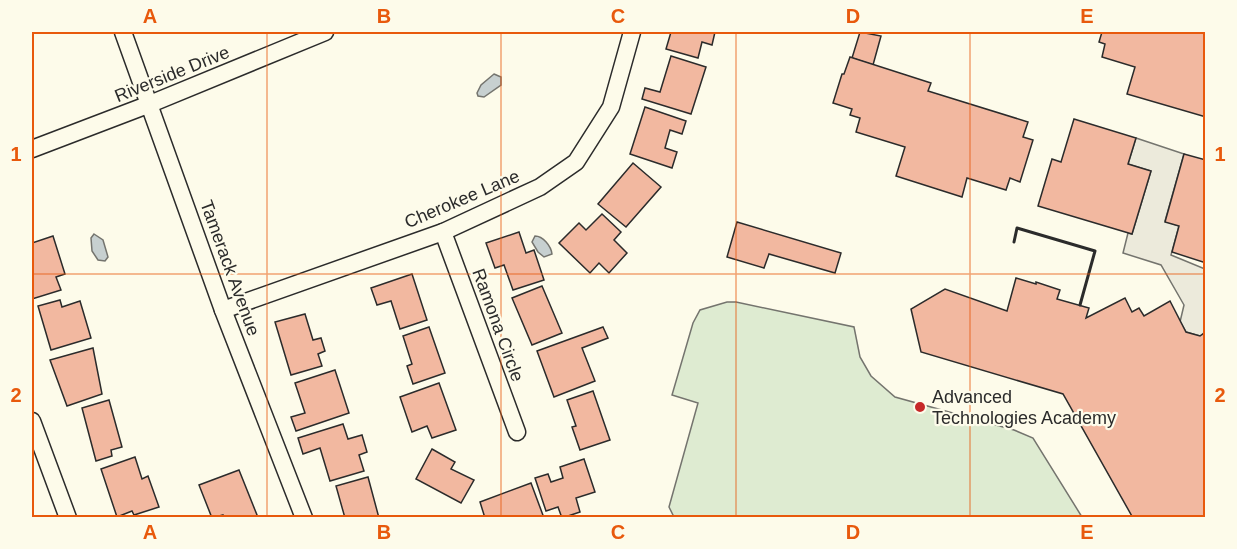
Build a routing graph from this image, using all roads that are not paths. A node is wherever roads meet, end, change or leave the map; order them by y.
1 (123, 32) edge
2 (325, 32) edge
3 (632, 32) edge
4 (150, 104) junction
5 (32, 149) edge
6 (442, 232) junction
7 (223, 310) junction
8 (32, 421) edge
9 (517, 432) dead end
10 (68, 518) edge
11 (303, 518) edge

1 - 4 street, Tamerack Avenue
2 - 4 street, Riverside Drive
3 - 6 street, Cherokee Lane
4 - 5 street, Riverside Drive
4 - 7 street, Tamerack Avenue
6 - 7 street, Cherokee Lane
6 - 9 street, Ramona Circle
7 - 11 street, Tamerack Avenue
8 - 10 street

